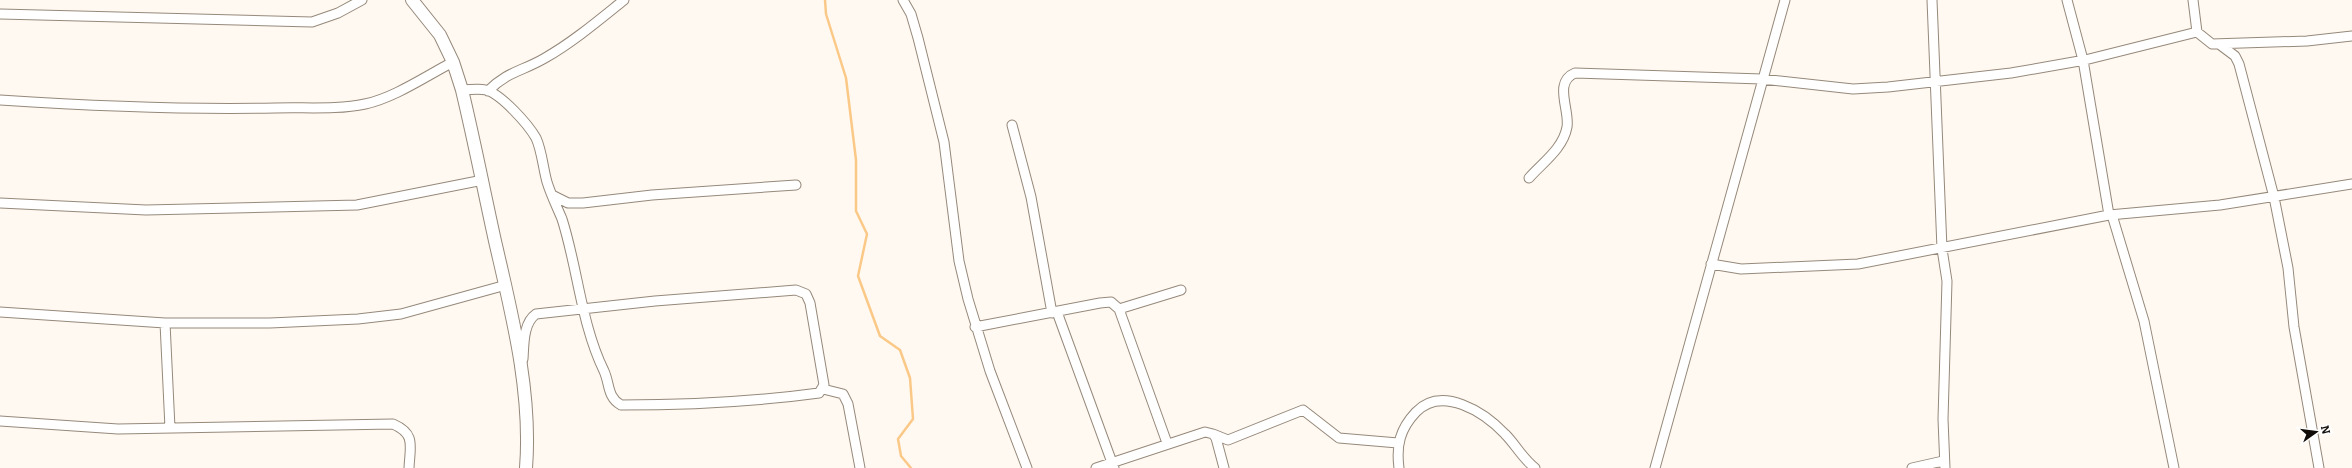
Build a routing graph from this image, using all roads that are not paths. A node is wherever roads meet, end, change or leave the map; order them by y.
1 (362, 0) edge
2 (412, 0) edge
3 (624, 0) edge
4 (903, 0) edge
5 (1785, 0) edge
6 (1932, 0) edge
7 (2067, 0) edge
8 (2193, 0) edge
9 (0, 14) edge
10 (2197, 32) junction
11 (2352, 36) edge
12 (2219, 44) junction
13 (2083, 60) junction
14 (452, 62) junction
15 (1762, 79) junction
16 (1935, 83) junction
17 (462, 90) junction
18 (488, 91) junction
19 (0, 100) edge
20 (1012, 125) dead end
21 (1528, 178) dead end
22 (483, 180) junction
23 (2352, 184) edge
24 (796, 185) dead end
25 (552, 195) junction
26 (2274, 197) junction
27 (0, 203) edge
28 (2111, 215) junction
29 (1942, 249) junction
30 (1711, 264) junction
31 (506, 285) junction
32 (1181, 290) dead end
33 (583, 308) junction
34 (1119, 309) junction
35 (0, 312) edge
36 (1054, 312) junction
37 (165, 323) junction
38 (975, 327) junction
39 (523, 377) junction
40 (823, 388) junction
41 (0, 421) edge
42 (170, 428) junction
43 (1213, 434) junction
44 (1167, 443) junction
45 (1398, 443) junction
46 (1944, 464) edge
47 (1113, 465) edge
48 (408, 468) edge
49 (526, 468) edge
50 (860, 468) edge
51 (1026, 468) edge
52 (1096, 468) edge
53 (1224, 468) edge
54 (1399, 468) edge
55 (1535, 468) edge
56 (1655, 468) edge
57 (1912, 468) edge
58 (2174, 468) edge
59 (2319, 468) edge

1 - 9 street
2 - 14 street
3 - 18 street
4 - 38 street
5 - 15 street
6 - 16 street
7 - 13 street
8 - 10 street
10 - 12 street
10 - 13 street
11 - 12 street
12 - 26 street
13 - 16 street
13 - 28 street
14 - 17 street
14 - 19 street
15 - 16 street
15 - 21 street
15 - 30 street
16 - 29 street
17 - 18 street
17 - 22 street
18 - 25 street
20 - 36 street
22 - 27 street
22 - 31 street
23 - 26 street
24 - 25 street
25 - 33 street
26 - 28 street
26 - 59 street
28 - 29 street
28 - 58 street
29 - 30 street
29 - 46 street
30 - 56 street
31 - 37 street
31 - 39 street
32 - 34 street
33 - 39 street
33 - 40 street
33 - 40 street
34 - 36 street
34 - 44 street
35 - 37 street
36 - 38 street
36 - 47 street
37 - 42 street
38 - 51 street
39 - 49 street
40 - 50 street
41 - 42 street
42 - 48 street
43 - 44 street
43 - 45 street
43 - 53 street
44 - 47 street
45 - 54 street
45 - 55 street
46 - 57 street
47 - 52 street

